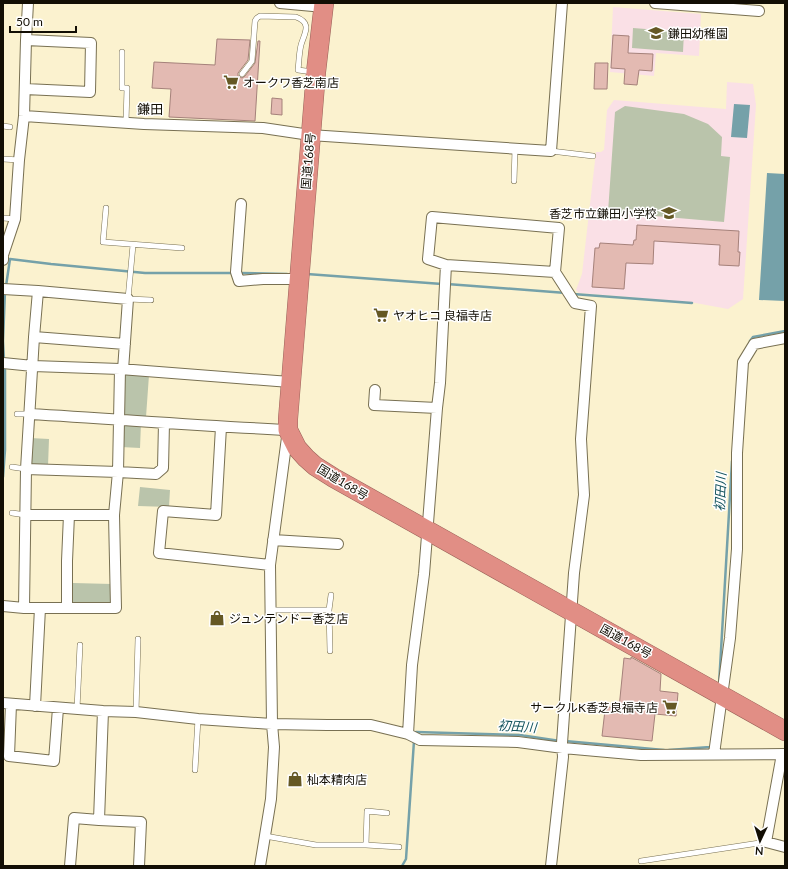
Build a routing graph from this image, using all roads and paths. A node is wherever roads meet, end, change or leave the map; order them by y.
1 (28, 3) edge
2 (280, 3) edge
3 (562, 3) edge
4 (655, 3) edge
5 (324, 5) edge
6 (759, 11) dead end
7 (26, 40) junction
8 (122, 52) dead end
9 (316, 72) junction
10 (242, 74) dead end
11 (25, 89) junction
12 (24, 116) junction
13 (126, 122) junction
14 (3, 126) edge
15 (10, 127) dead end
16 (310, 135) junction
17 (515, 149) junction
18 (551, 151) junction
19 (593, 156) dead end
20 (3, 159) edge
21 (19, 160) junction
22 (514, 181) dead end
23 (241, 204) dead end
24 (106, 208) dead end
25 (3, 218) edge
26 (15, 219) junction
27 (133, 245) junction
28 (182, 248) dead end
29 (3, 260) edge
30 (446, 265) junction
31 (555, 272) junction
32 (299, 279) junction
33 (3, 289) edge
34 (38, 291) junction
35 (128, 298) junction
36 (151, 300) dead end
37 (34, 337) junction
38 (785, 338) edge
39 (125, 344) junction
40 (3, 363) edge
41 (33, 366) junction
42 (122, 369) junction
43 (290, 382) junction
44 (375, 390) dead end
45 (437, 408) junction
46 (17, 414) dead end
47 (30, 414) junction
48 (119, 419) junction
49 (164, 422) junction
50 (221, 427) junction
51 (288, 430) junction
52 (12, 468) dead end
53 (26, 469) junction
54 (118, 472) junction
55 (12, 513) dead end
56 (26, 515) junction
57 (69, 515) junction
58 (114, 515) junction
59 (427, 530) junction
60 (273, 540) junction
61 (338, 544) dead end
62 (270, 565) junction
63 (331, 595) dead end
64 (3, 606) edge
65 (24, 608) junction
66 (40, 608) junction
67 (67, 608) junction
68 (270, 610) junction
69 (329, 610) junction
70 (572, 612) junction
71 (138, 639) dead end
72 (80, 645) dead end
73 (330, 651) dead end
74 (721, 695) junction
75 (7, 703) edge
76 (35, 706) junction
77 (58, 708) junction
78 (77, 709) junction
79 (103, 711) junction
80 (136, 712) junction
81 (198, 718) junction
82 (272, 724) junction
83 (785, 731) edge
84 (408, 734) junction
85 (562, 743) junction
86 (714, 754) junction
87 (784, 754) edge
88 (195, 770) dead end
89 (387, 813) dead end
90 (99, 820) junction
91 (265, 836) junction
92 (766, 842) junction
93 (366, 845) junction
94 (399, 847) dead end
95 (785, 847) edge
96 (641, 860) dead end
97 (70, 866) edge
98 (139, 866) edge
99 (260, 866) edge
100 (551, 866) edge

1 - 7 street
2 - 5 street
3 - 18 street
4 - 6 street
5 - 9 highway, 国道168号
7 - 11 street
7 - 11 street
8 - 13 lane
9 - 10 lane
9 - 16 highway, 国道168号
11 - 12 street
12 - 13 street
12 - 21 street
13 - 16 street
14 - 15 lane
16 - 17 street
16 - 32 highway, 国道168号
17 - 18 street
17 - 22 lane
18 - 19 lane
20 - 21 lane
21 - 26 street
23 - 32 street
24 - 27 lane
25 - 26 lane
26 - 29 street
27 - 28 lane
27 - 35 lane
30 - 31 street
30 - 31 street
30 - 45 street
31 - 70 street
32 - 43 highway, 国道168号
33 - 34 street
34 - 35 street
34 - 37 street
35 - 36 lane
35 - 39 street
37 - 39 street
37 - 41 street
38 - 74 street
39 - 42 street
40 - 41 street
41 - 42 street
41 - 47 street
42 - 43 street
42 - 48 street
43 - 51 highway, 国道168号
44 - 45 street
45 - 59 street
46 - 47 lane
47 - 48 street
47 - 53 street
48 - 49 street
48 - 54 street
49 - 50 street
49 - 54 street
50 - 51 street
50 - 62 street
51 - 59 highway, 国道168号
51 - 60 street
52 - 53 lane
53 - 54 street
53 - 56 street
54 - 58 street
55 - 56 lane
56 - 57 street
56 - 65 street
57 - 58 street
57 - 67 street
58 - 67 street
59 - 70 highway, 国道168号
59 - 84 street
60 - 61 street
60 - 62 street
62 - 68 street
63 - 69 lane
64 - 65 street
65 - 66 street
66 - 67 street
66 - 76 street
68 - 69 lane
68 - 82 street
69 - 73 lane
70 - 74 highway, 国道168号
70 - 85 street
71 - 80 lane
72 - 78 lane
74 - 83 highway, 国道168号
74 - 86 street
75 - 76 street
75 - 77 street
76 - 77 street
77 - 78 street
78 - 79 street
79 - 80 street
79 - 90 street
80 - 81 street
81 - 82 street
81 - 88 lane
82 - 84 street
82 - 91 street
84 - 85 street
85 - 86 street
85 - 100 street
86 - 87 street
87 - 92 street
89 - 93 lane
90 - 97 street
90 - 98 street
91 - 93 lane
91 - 99 street
92 - 95 street
92 - 96 lane
93 - 94 lane

